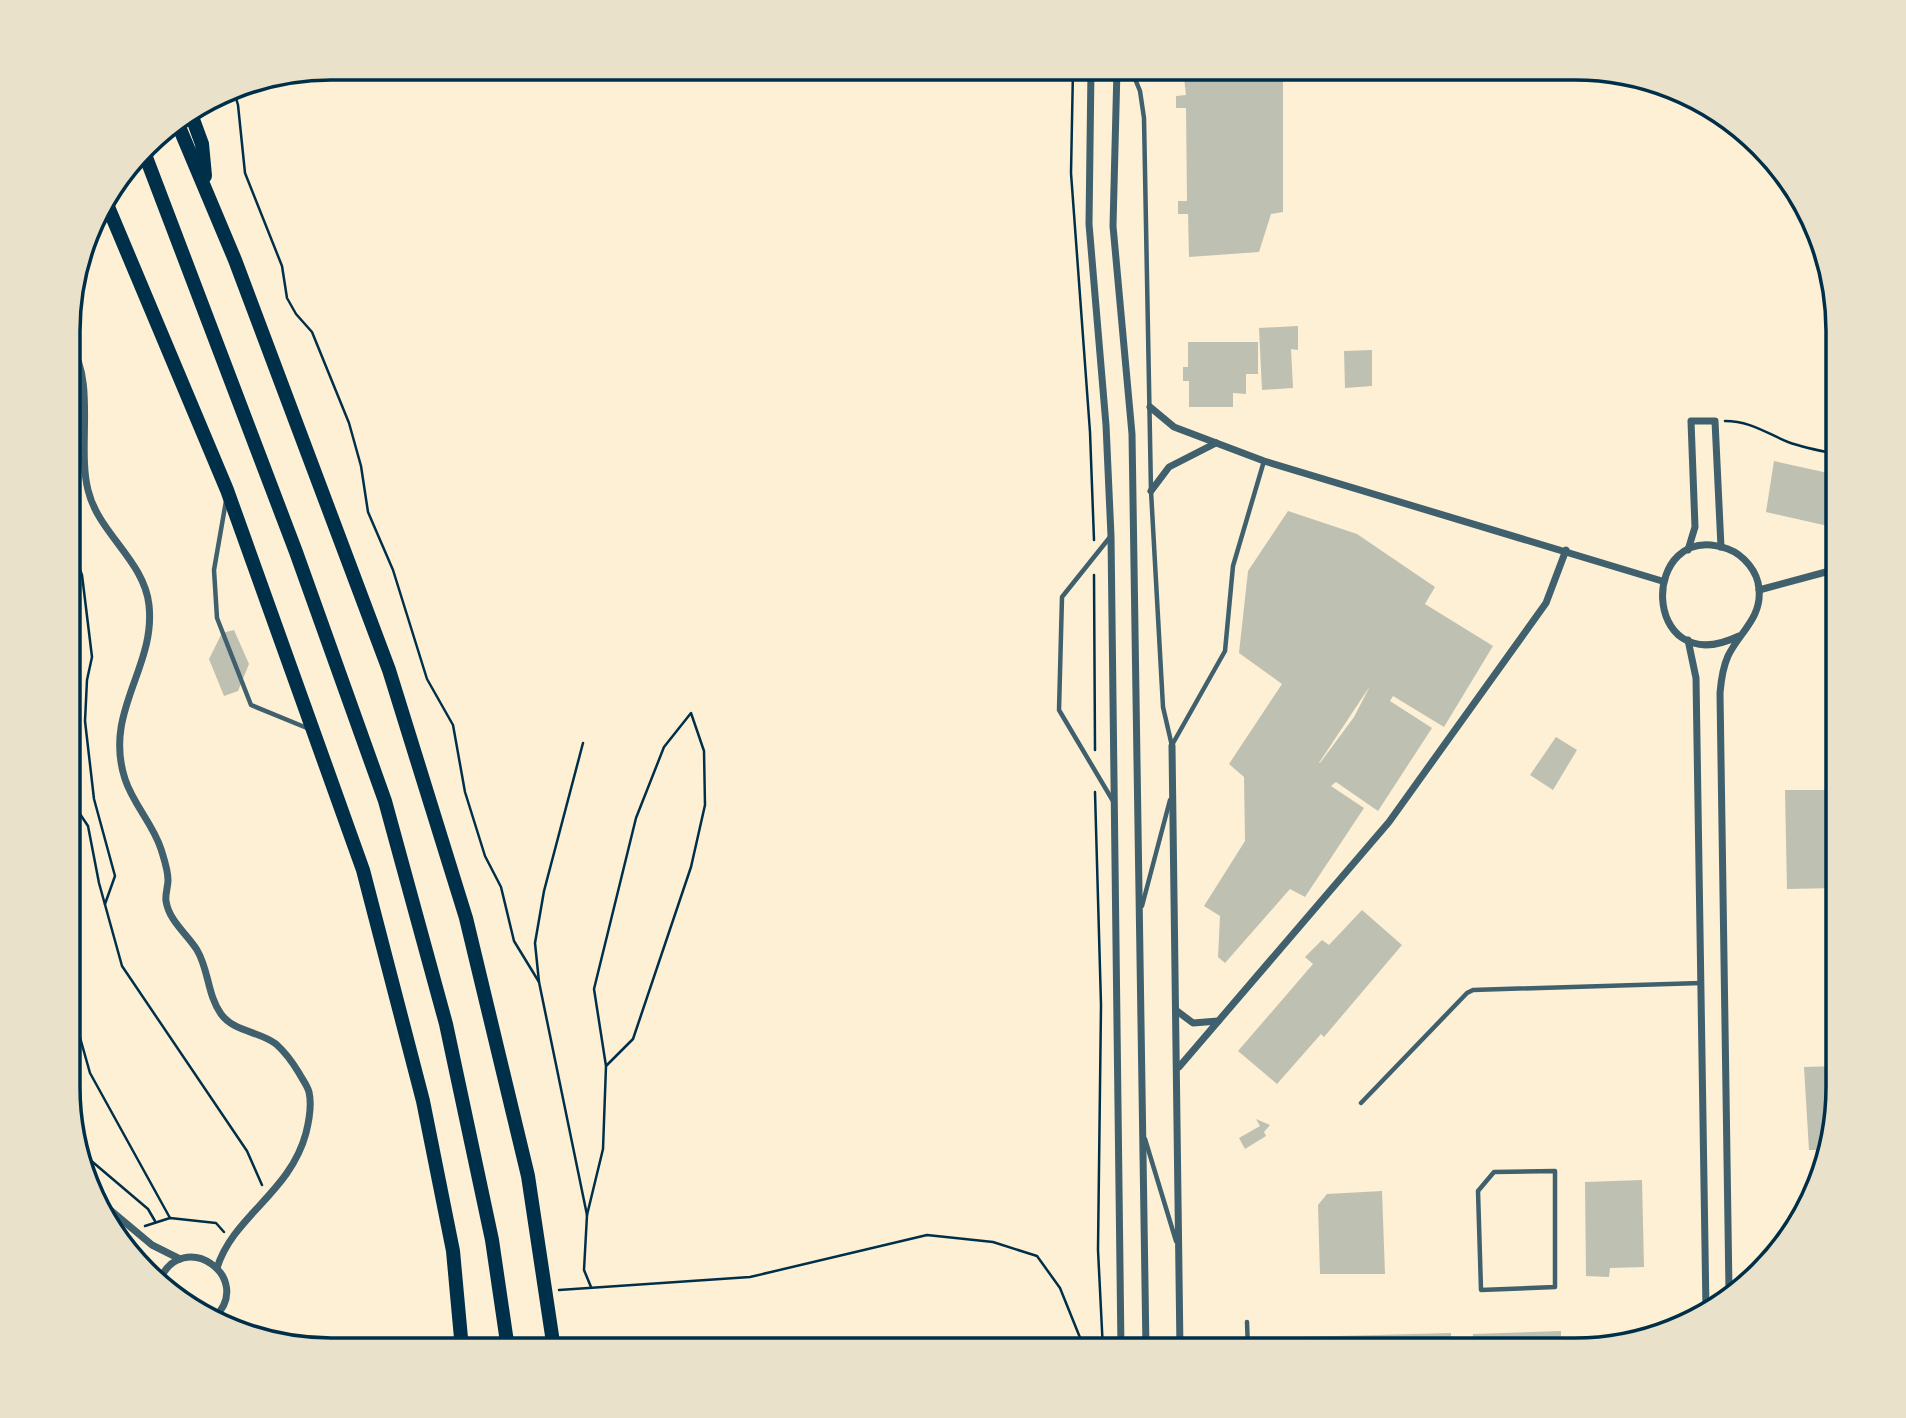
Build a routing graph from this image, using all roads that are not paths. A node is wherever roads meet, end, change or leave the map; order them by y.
1 (1091, 80) edge
2 (1116, 80) edge
3 (1136, 80) edge
4 (194, 122) edge
5 (181, 131) edge
6 (147, 162) edge
7 (207, 192) junction
8 (110, 213) edge
9 (80, 375) edge
10 (1150, 407) junction
11 (1217, 443) junction
12 (1264, 461) junction
13 (227, 490) junction
14 (1151, 491) junction
15 (1111, 536) junction
16 (1721, 547) junction
17 (1566, 550) junction
18 (1688, 551) junction
19 (1826, 572) edge
20 (1662, 581) junction
21 (1759, 590) junction
22 (1739, 636) junction
23 (1688, 640) junction
24 (314, 731) junction
25 (1172, 746) junction
26 (1172, 790) junction
27 (1115, 804) junction
28 (1140, 914) junction
29 (1701, 983) junction
30 (1177, 1011) junction
31 (1218, 1021) junction
32 (1179, 1067) junction
33 (1361, 1103) dead end
34 (1141, 1127) junction
35 (115, 1214) edge
36 (1178, 1248) junction
37 (180, 1259) junction
38 (217, 1268) junction
39 (164, 1273) edge
40 (1729, 1284) edge
41 (1480, 1290) joint
42 (1706, 1300) edge
43 (218, 1311) edge
44 (1247, 1322) dead end
45 (461, 1338) edge
46 (506, 1338) edge
47 (552, 1338) edge
48 (1121, 1338) edge
49 (1146, 1338) edge
50 (1180, 1338) edge
51 (1248, 1338) edge

1 - 15 street
2 - 28 street
3 - 10 lane
4 - 7 highway
5 - 7 highway
6 - 46 highway
7 - 47 highway
8 - 13 highway
9 - 38 street
10 - 11 street
10 - 14 lane
11 - 12 street
11 - 14 street
12 - 17 street
12 - 25 lane
13 - 24 highway
13 - 24 lane
14 - 25 lane
15 - 27 street
15 - 27 lane
16 - 18 street
16 - 18 street
16 - 21 street
17 - 20 street
17 - 31 street
18 - 20 street
19 - 21 street
20 - 23 street
21 - 22 street
22 - 23 street
22 - 40 street
23 - 29 street
24 - 45 highway
25 - 26 street
26 - 28 lane
26 - 30 street
27 - 48 street
28 - 34 street
29 - 33 lane
29 - 42 street
30 - 31 street
30 - 32 street
31 - 32 street
32 - 36 street
34 - 36 lane
34 - 49 street
35 - 37 street
36 - 50 street
37 - 38 street
37 - 39 street
38 - 43 street
41 - 41 lane
44 - 51 lane

